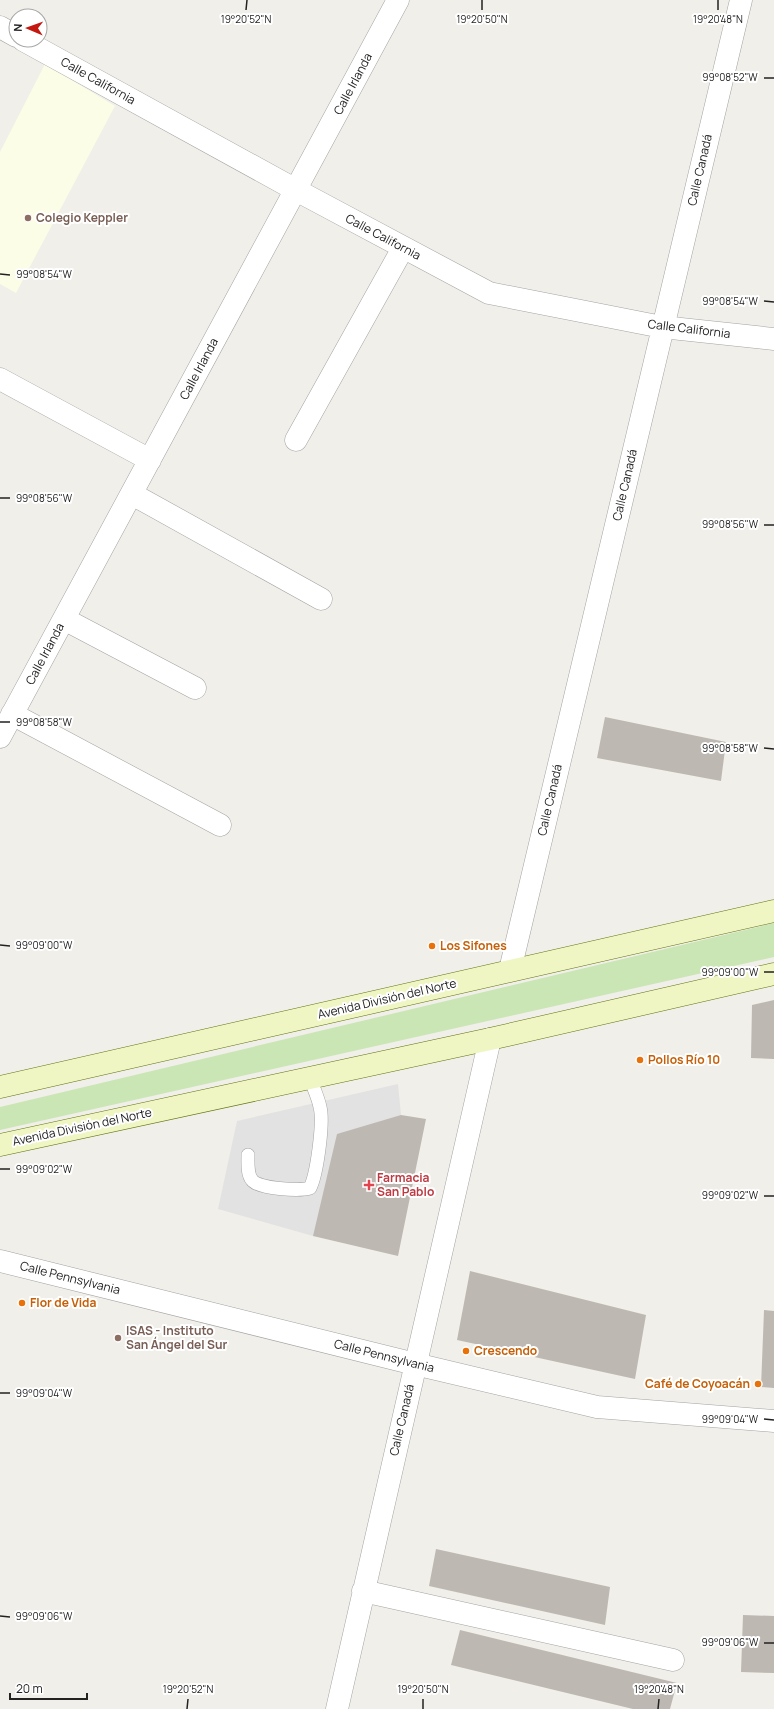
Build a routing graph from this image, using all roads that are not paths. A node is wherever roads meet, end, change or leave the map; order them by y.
1 (398, 0) edge
2 (740, 0) edge
3 (39, 48) edge
4 (296, 190) junction
5 (403, 248) junction
6 (662, 327) junction
7 (774, 339) edge
8 (0, 379) edge
9 (296, 440) dead end
10 (150, 460) junction
11 (132, 494) junction
12 (321, 599) dead end
13 (64, 619) junction
14 (195, 688) dead end
15 (12, 714) junction
16 (0, 737) edge
17 (220, 826) dead end
18 (774, 911) edge
19 (510, 970) junction
20 (774, 974) edge
21 (490, 1039) junction
22 (310, 1078) junction
23 (0, 1087) edge
24 (0, 1145) edge
25 (248, 1155) dead end
26 (0, 1261) edge
27 (415, 1364) junction
28 (774, 1421) edge
29 (363, 1591) junction
30 (673, 1660) dead end
31 (337, 1709) edge

1 - 4 street, Calle Irlanda
2 - 6 street, Calle Canadá
3 - 4 street, Calle California
4 - 5 street, Calle California
4 - 10 street, Calle Irlanda
5 - 6 street, Calle California
5 - 9 street
6 - 7 street, Calle California
6 - 19 street, Calle Canadá
8 - 10 street
10 - 11 street, Calle Irlanda
11 - 12 street
11 - 13 street, Calle Irlanda
13 - 14 street
13 - 15 street, Calle Irlanda
15 - 16 street, Calle Irlanda
15 - 17 street
18 - 19 main road, Avenida División del Norte
19 - 23 main road, Avenida División del Norte
20 - 21 main road, Avenida División del Norte
21 - 22 main road, Avenida División del Norte
21 - 27 street, Calle Canadá
22 - 24 main road, Avenida División del Norte
22 - 25 lane
26 - 27 street, Calle Pennsylvania
27 - 28 street, Calle Pennsylvania
27 - 29 street, Calle Canadá
29 - 30 street
29 - 31 street, Calle Canadá

